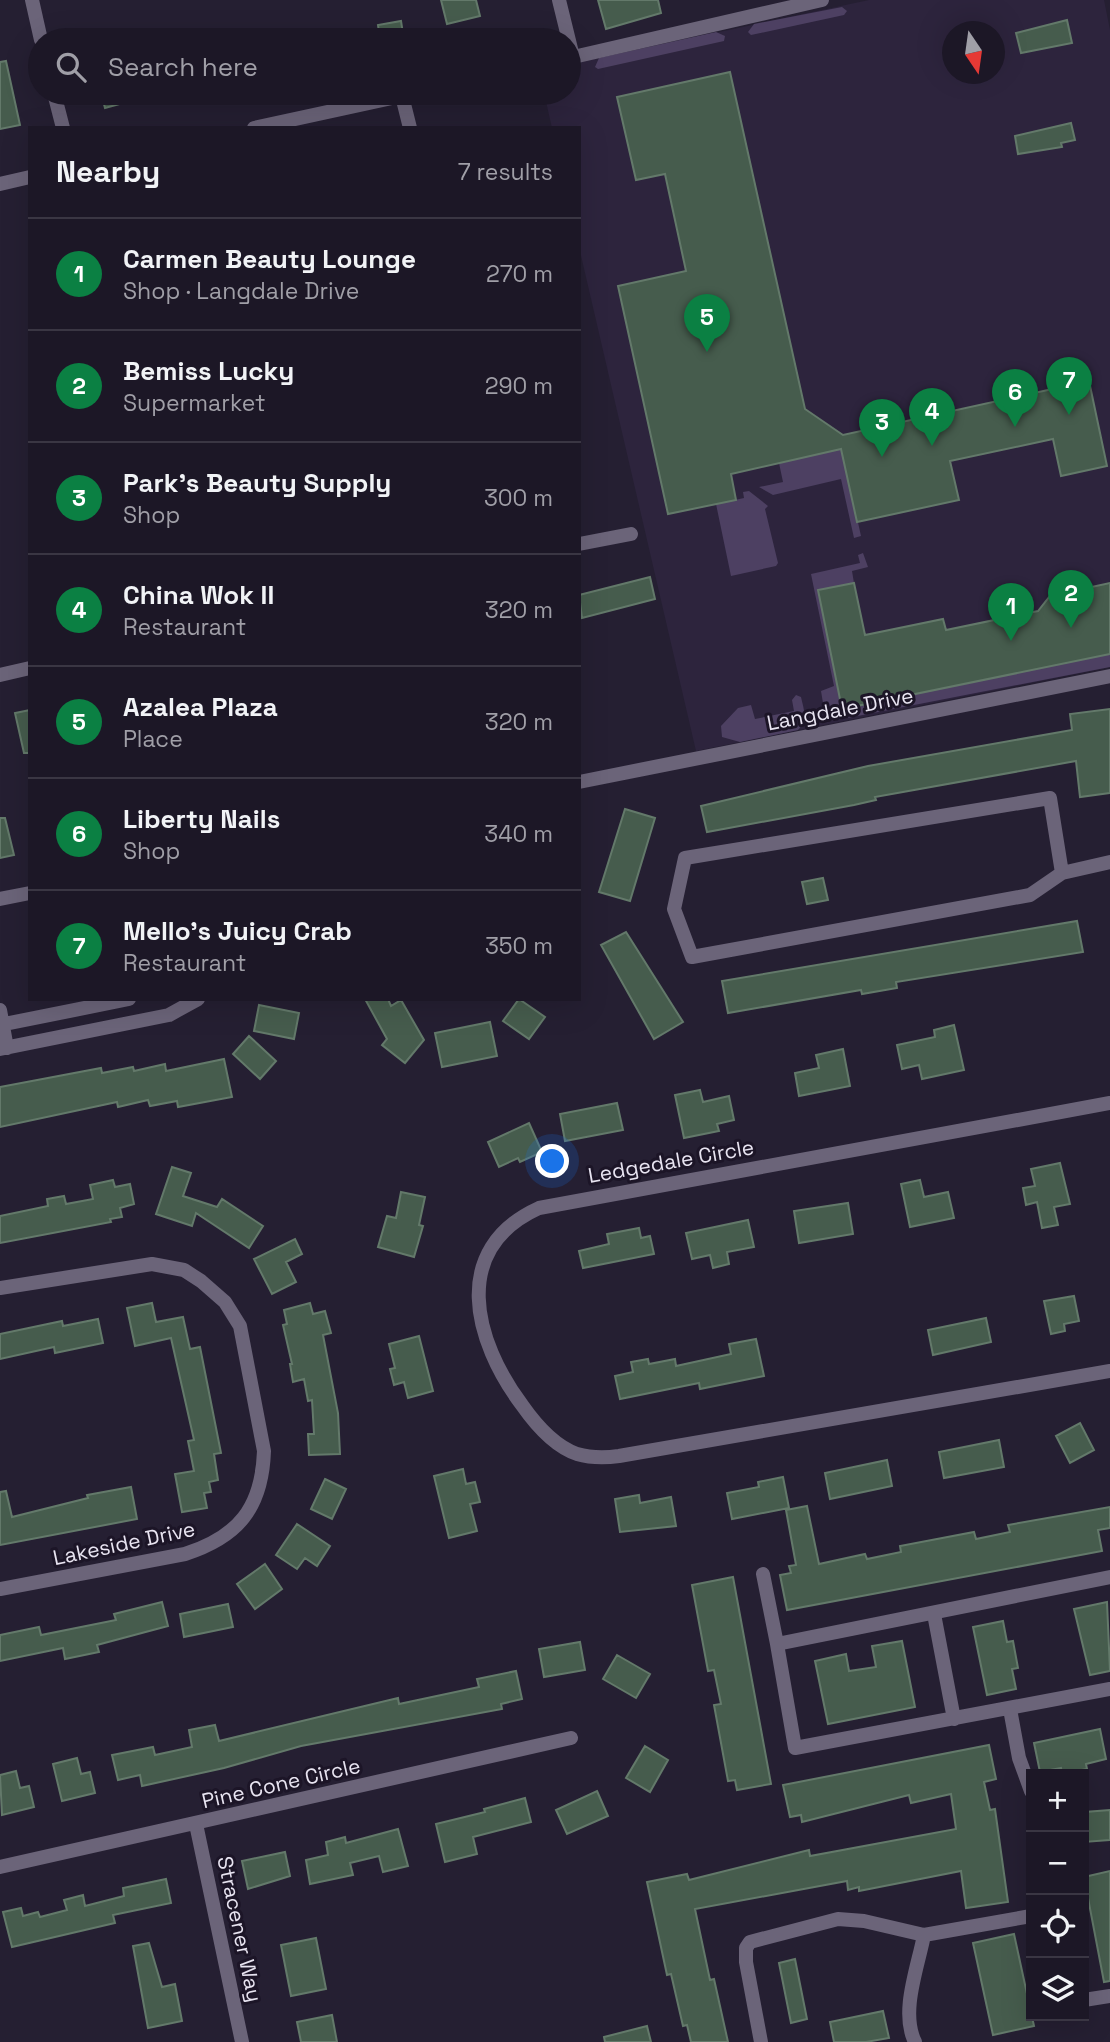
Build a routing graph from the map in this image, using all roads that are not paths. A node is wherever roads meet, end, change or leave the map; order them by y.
1 (32, 0) edge
2 (559, 0) edge
3 (822, 0) edge
4 (38, 28) edge
5 (565, 28) edge
6 (581, 56) edge
7 (57, 105) edge
8 (358, 105) edge
9 (409, 105) edge
10 (62, 126) edge
11 (263, 126) edge
12 (410, 126) edge
13 (28, 177) edge
14 (0, 184) edge
15 (631, 534) dead end
16 (581, 544) edge
17 (28, 668) edge
18 (0, 675) edge
19 (1110, 676) edge
20 (581, 782) edge
21 (1110, 862) edge
22 (1062, 873) junction
23 (28, 893) edge
24 (0, 899) edge
25 (119, 1001) edge
26 (194, 1001) edge
27 (95, 1006) junction
28 (1, 1020) edge
29 (100, 1030) junction
30 (4, 1049) edge
31 (1110, 1103) edge
32 (0, 1288) edge
33 (1110, 1371) edge
34 (763, 1574) dead end
35 (1110, 1577) edge
36 (0, 1589) edge
37 (934, 1614) junction
38 (777, 1644) junction
39 (1110, 1689) edge
40 (1010, 1709) junction
41 (954, 1720) junction
42 (571, 1738) dead end
43 (1026, 1777) edge
44 (196, 1824) junction
45 (0, 1867) edge
46 (1026, 1917) edge
47 (924, 1935) junction
48 (1110, 1996) edge
49 (1089, 1999) edge
50 (912, 2041) edge
51 (242, 2042) edge
52 (761, 2042) edge

1 - 4 street
2 - 5 street
3 - 6 street
7 - 10 street
8 - 11 street
9 - 12 street
13 - 14 street
15 - 16 street
17 - 18 street
19 - 20 street, Langdale Drive
21 - 22 street
22 - 22 street
23 - 24 street
25 - 27 street
26 - 29 street
27 - 28 street
27 - 29 street
28 - 30 street
29 - 30 street
31 - 33 street, Ledgedale Circle
32 - 36 street, Lakeside Drive
34 - 38 street
35 - 37 street
37 - 38 street
37 - 41 street
38 - 41 street
39 - 40 street
40 - 41 street
40 - 43 street
42 - 44 street, Pine Cone Circle
44 - 45 street, Pine Cone Circle
44 - 51 street, Stracener Way
46 - 47 street
47 - 50 street
47 - 52 street
48 - 49 street

